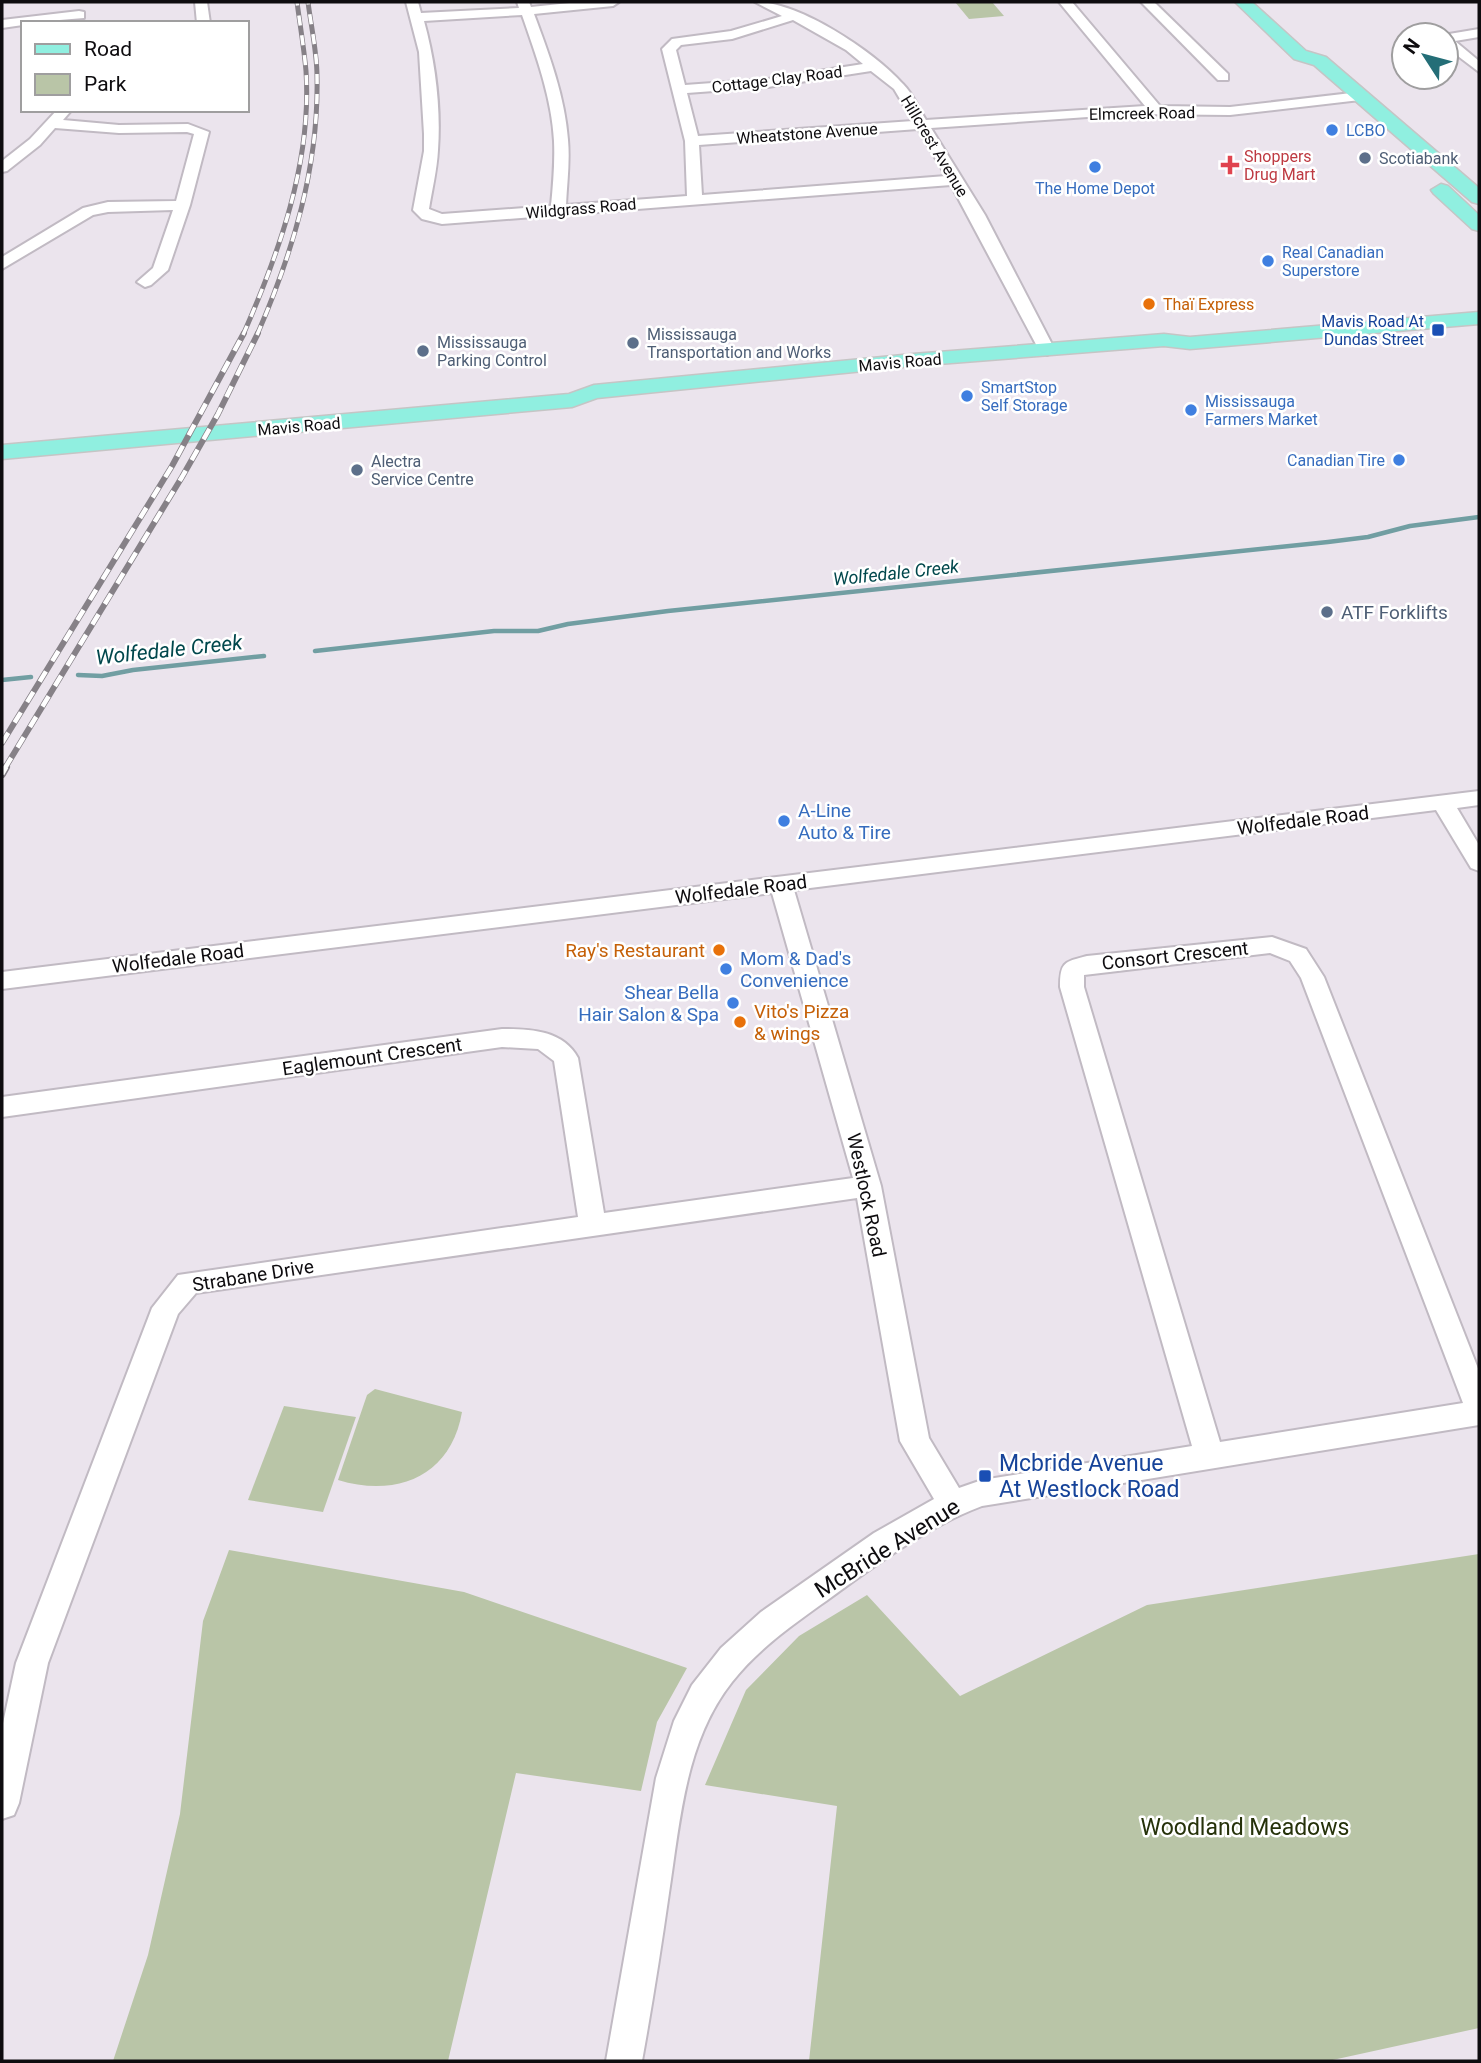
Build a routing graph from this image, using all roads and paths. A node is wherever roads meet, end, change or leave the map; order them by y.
1 (201, 2) edge
2 (412, 2) edge
3 (613, 2) edge
4 (761, 2) edge
5 (1065, 2) edge
6 (1147, 2) edge
7 (1243, 2) edge
8 (525, 6) edge
9 (79, 13) edge
10 (794, 16) junction
11 (417, 17) junction
12 (21, 21) edge
13 (23, 21) edge
14 (204, 21) edge
15 (2, 24) edge
16 (1479, 33) edge
17 (1300, 55) junction
18 (875, 65) junction
19 (1479, 68) edge
20 (1223, 77) dead end
21 (679, 90) junction
22 (1360, 96) junction
23 (1339, 99) junction
24 (1156, 110) junction
25 (62, 112) edge
26 (53, 124) junction
27 (923, 125) junction
28 (692, 141) junction
29 (2, 168) edge
30 (954, 180) junction
31 (1479, 198) edge
32 (695, 199) junction
33 (182, 205) junction
34 (558, 209) junction
35 (1479, 225) edge
36 (2, 264) edge
37 (145, 282) dead end
38 (1477, 307) edge
39 (1047, 350) junction
40 (594, 392) junction
41 (2, 438) edge
42 (2, 452) edge
43 (1479, 798) edge
44 (1443, 803) junction
45 (1479, 863) edge
46 (781, 884) junction
47 (2, 980) edge
48 (2, 1107) edge
49 (868, 1186) junction
50 (593, 1227) junction
51 (1479, 1407) edge
52 (1479, 1413) edge
53 (1210, 1458) junction
54 (952, 1503) junction
55 (2, 1803) edge
56 (624, 2061) edge

1 - 14 street
2 - 11 street, Wildgrass Road
3 - 8 street
4 - 10 street, Hillcrest Avenue
5 - 24 street
6 - 20 street
7 - 17 main road
8 - 11 street
8 - 34 street
9 - 13 street
10 - 18 street, Hillcrest Avenue
10 - 21 street
11 - 34 street, Wildgrass Road
12 - 15 street
16 - 19 street
17 - 22 main road
17 - 23 main road
18 - 21 street, Cottage Clay Road
18 - 27 street, Hillcrest Avenue
21 - 28 street
22 - 23 street, Elmcreek Road
22 - 31 main road
23 - 24 street, Elmcreek Road
23 - 35 main road
24 - 27 street, Elmcreek Road
25 - 26 street
26 - 29 street
26 - 33 street
27 - 28 street, Wheatstone Avenue
27 - 30 street, Hillcrest Avenue
28 - 32 street
30 - 32 street, Wildgrass Road
30 - 39 street, Hillcrest Avenue
32 - 34 street, Wildgrass Road
33 - 36 street
33 - 37 street
38 - 39 main road, Mavis Road
39 - 40 main road, Mavis Road
40 - 41 main road, Mavis Road
40 - 42 main road, Mavis Road
43 - 44 street, Wolfedale Road
44 - 45 street
44 - 46 street, Wolfedale Road
46 - 47 street, Wolfedale Road
46 - 49 street, Westlock Road
48 - 50 street, Eaglemount Crescent
49 - 50 street, Strabane Drive
49 - 54 street, Westlock Road
50 - 55 street, Strabane Drive
51 - 53 street, Consort Crescent
52 - 53 street, McBride Avenue
53 - 54 street, McBride Avenue
54 - 56 street, McBride Avenue

